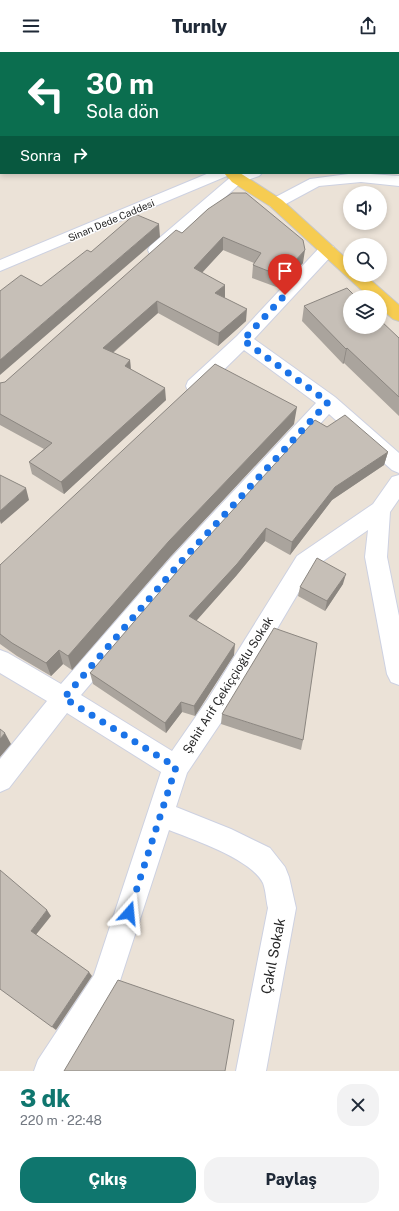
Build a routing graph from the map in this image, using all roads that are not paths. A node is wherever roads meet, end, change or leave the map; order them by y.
1 (242, 174) edge
2 (230, 175) edge
3 (399, 181) edge
4 (276, 203) junction
5 (328, 250) junction
6 (142, 262) edge
7 (343, 264) edge
8 (0, 266) edge
9 (362, 282) edge
10 (371, 290) edge
11 (387, 305) edge
12 (399, 315) edge
13 (243, 340) junction
14 (181, 399) edge
15 (328, 402) junction
16 (399, 466) edge
17 (399, 483) edge
18 (380, 510) junction
19 (0, 662) edge
20 (399, 674) edge
21 (64, 698) junction
22 (176, 767) junction
23 (0, 779) edge
24 (161, 814) junction
25 (50, 1071) edge
26 (251, 1071) edge

1 - 2 street, Sinan Dede Caddesi
2 - 4 main road
2 - 6 street
2 - 8 street, Sinan Dede Caddesi
3 - 4 street
4 - 5 main road
5 - 7 main road
5 - 13 street
9 - 10 main road
11 - 12 main road
13 - 14 street
13 - 15 street
15 - 16 street
15 - 21 street
17 - 18 street
18 - 20 street
18 - 22 street, Şehit Arif Çekiççioğlu Sokak
19 - 21 street
21 - 22 street
21 - 23 street
22 - 24 street, Şehit Arif Çekiççioğlu Sokak
24 - 25 street, Şehit Arif Çekiççioğlu Sokak
24 - 26 street, Çakıl Sokak

